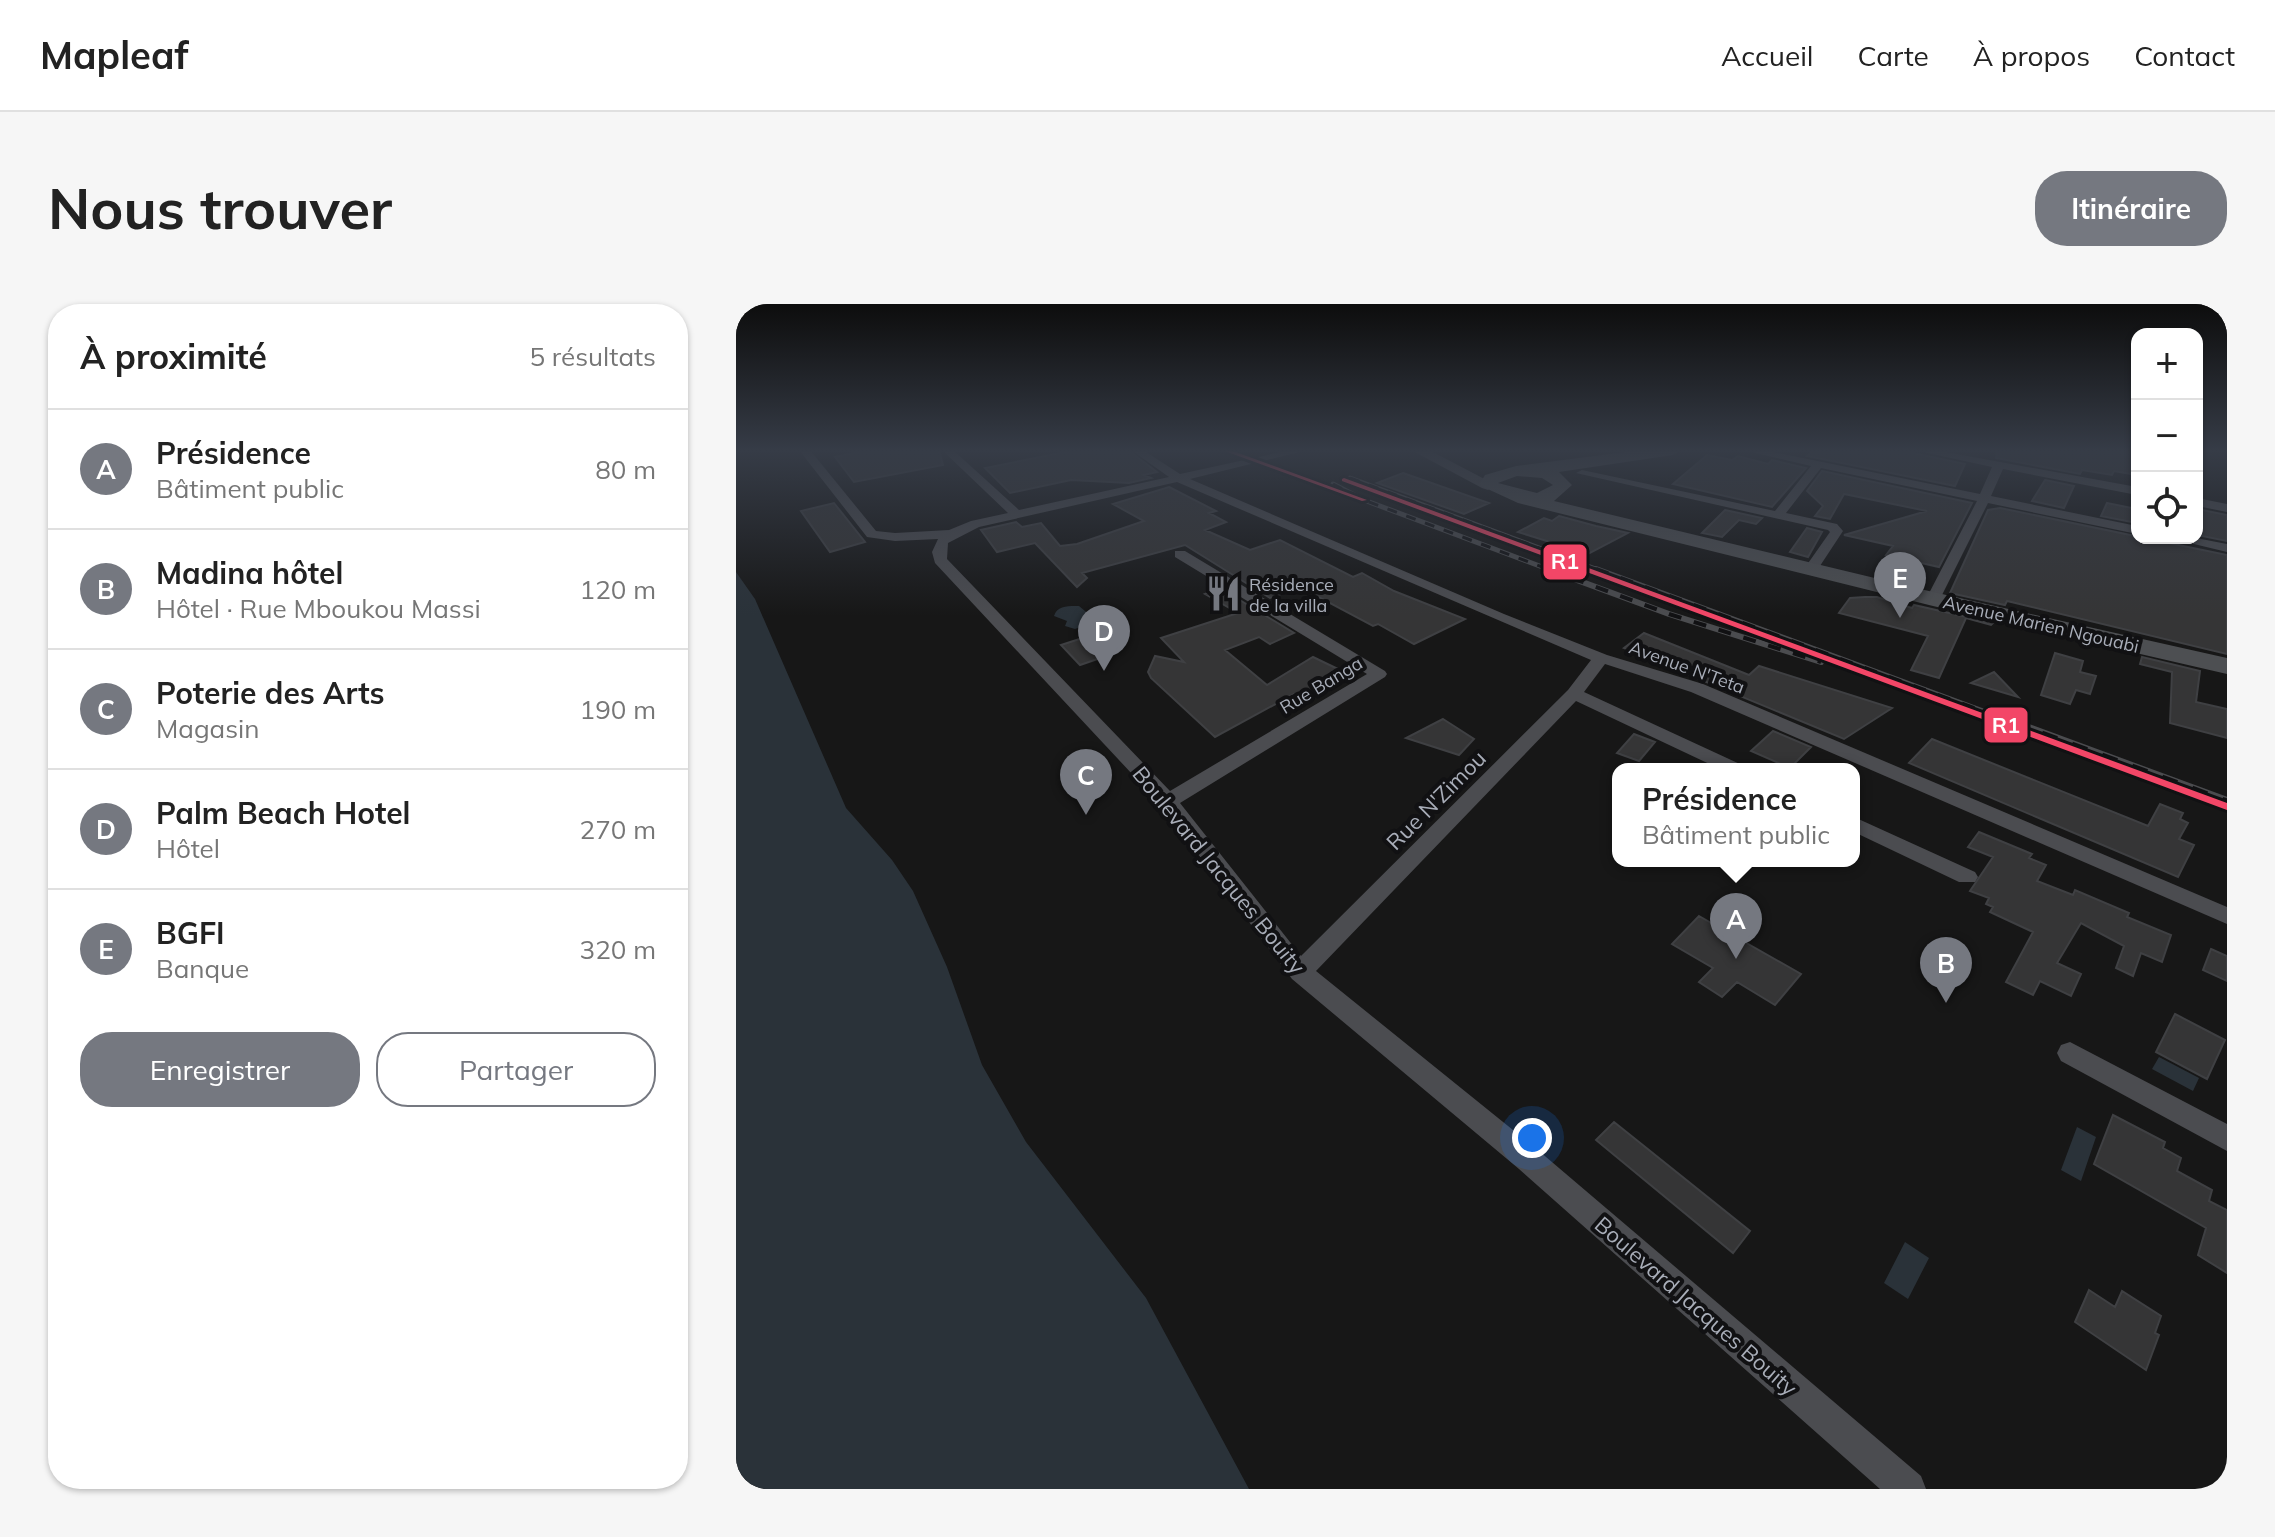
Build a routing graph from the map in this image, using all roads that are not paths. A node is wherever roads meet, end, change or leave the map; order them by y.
1 (849, 505) edge
2 (1007, 505) edge
3 (1059, 505) edge
4 (1242, 505) edge
5 (1550, 505) edge
6 (1572, 505) edge
7 (1737, 505) edge
8 (1786, 505) edge
9 (1980, 505) edge
10 (2010, 505) edge
11 (1577, 512) junction
12 (1779, 514) junction
13 (1017, 515) junction
14 (2131, 529) edge
15 (952, 534) junction
16 (2203, 543) edge
17 (2227, 548) edge
18 (1180, 554) dead end
19 (1811, 569) junction
20 (1933, 599) junction
21 (1601, 658) junction
22 (2227, 666) edge
23 (1574, 694) junction
24 (1722, 763) edge
25 (1168, 801) junction
26 (1860, 827) edge
27 (1967, 877) dead end
28 (2227, 916) edge
29 (1300, 972) junction
30 (2070, 1053) dead end
31 (2227, 1138) edge
32 (1908, 1489) edge

1 - 15 street
2 - 13 street
3 - 13 street
4 - 21 street, Avenue N'Teta
5 - 11 main road, Avenue Marien Ngouabi
6 - 11 main road
7 - 12 street
8 - 12 street
9 - 20 street
10 - 14 street
11 - 19 main road, Avenue Marien Ngouabi
12 - 19 street
13 - 15 street
15 - 25 street, Boulevard Jacques Bouity
16 - 17 street
18 - 25 street, Rue Banga
19 - 20 main road, Avenue Marien Ngouabi
20 - 22 main road, Avenue Marien Ngouabi
21 - 23 street, Rue N'Zimou
21 - 28 street, Avenue N'Teta
23 - 24 street
23 - 29 street, Rue N'Zimou
25 - 29 street, Boulevard Jacques Bouity
26 - 27 street
29 - 32 street, Boulevard Jacques Bouity
30 - 31 street

